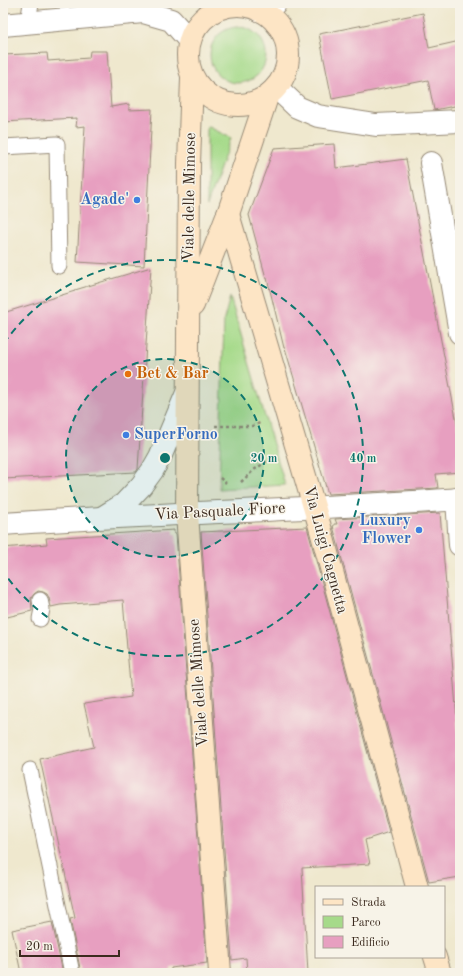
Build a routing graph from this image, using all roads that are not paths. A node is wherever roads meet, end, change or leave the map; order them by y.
1 (259, 6) edge
2 (201, 12) edge
3 (30, 13) edge
4 (3, 25) edge
5 (189, 40) junction
6 (192, 78) junction
7 (272, 92) junction
8 (460, 121) edge
9 (3, 146) edge
10 (431, 163) dead end
11 (228, 214) junction
12 (59, 266) dead end
13 (189, 316) junction
14 (460, 333) edge
15 (188, 393) junction
16 (458, 499) edge
17 (314, 508) junction
18 (187, 514) junction
19 (102, 518) junction
20 (3, 524) edge
21 (460, 545) edge
22 (40, 600) dead end
23 (40, 619) dead end
24 (30, 770) dead end
25 (416, 886) edge
26 (435, 958) edge
27 (72, 973) edge
28 (220, 973) edge
29 (440, 973) edge

1 - 2 main road
1 - 7 main road
2 - 5 main road
3 - 4 street
3 - 5 street
5 - 6 main road
6 - 7 main road
6 - 13 main road, Viale delle Mimose
7 - 8 street
7 - 11 main road, Viale delle Mimose
9 - 12 lane
10 - 14 street
11 - 13 main road, Viale delle Mimose
11 - 17 main road, Via Luigi Cagnetta
13 - 15 main road, Viale delle Mimose
15 - 18 main road, Viale delle Mimose
15 - 19 street, Viale delle Mimose
16 - 17 street, Via Pasquale Fiore
16 - 21 street
17 - 18 street, Via Pasquale Fiore
17 - 25 main road, Via Luigi Cagnetta
18 - 19 street, Via Pasquale Fiore
18 - 28 main road, Viale delle Mimose
19 - 20 street, Via Pasquale Fiore
22 - 23 lane
24 - 27 lane
26 - 29 main road

